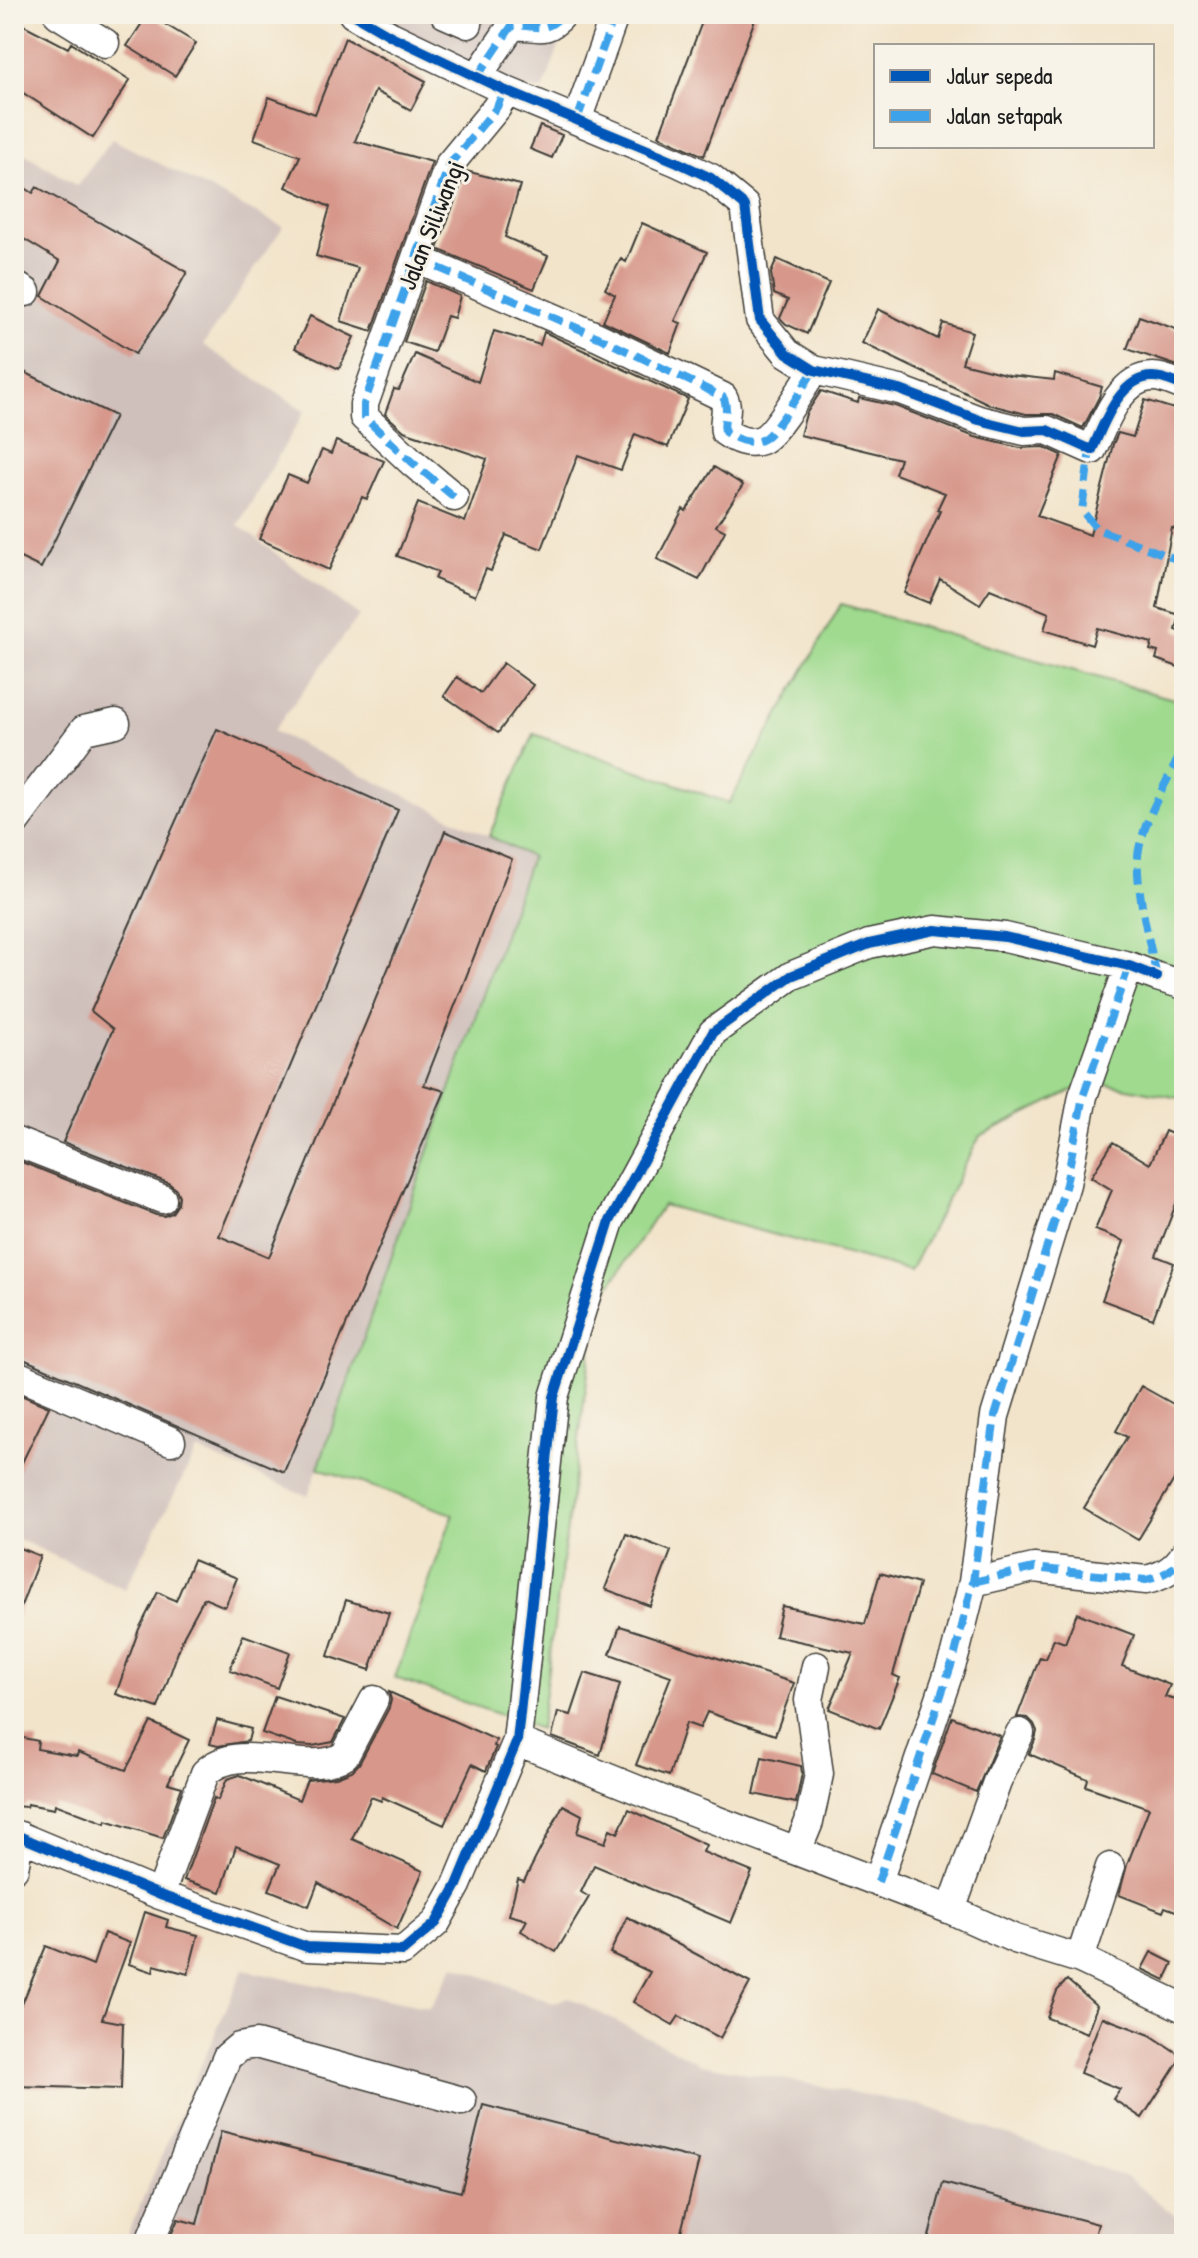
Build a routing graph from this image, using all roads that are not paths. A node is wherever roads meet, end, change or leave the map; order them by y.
1 (58, 14) edge
2 (353, 14) edge
3 (563, 14) edge
4 (615, 14) edge
5 (105, 43) dead end
6 (477, 77) junction
7 (504, 90) junction
8 (577, 120) junction
9 (416, 258) junction
10 (814, 370) junction
11 (1184, 386) edge
12 (454, 497) dead end
13 (116, 723) dead end
14 (14, 823) edge
15 (1129, 966) junction
16 (1184, 985) edge
17 (14, 1141) edge
18 (162, 1199) dead end
19 (14, 1374) edge
20 (171, 1441) dead end
21 (1184, 1555) edge
22 (973, 1582) junction
23 (816, 1666) dead end
24 (374, 1700) dead end
25 (1020, 1733) dead end
26 (517, 1741) junction
27 (17, 1835) edge
28 (797, 1851) junction
29 (1110, 1867) dead end
30 (14, 1868) edge
31 (878, 1882) junction
32 (160, 1895) junction
33 (951, 1910) junction
34 (1080, 1959) junction
35 (1184, 2008) edge
36 (462, 2101) dead end
37 (149, 2244) edge

1 - 5 street
2 - 6 street
3 - 6 street
4 - 8 street
6 - 7 street
7 - 8 street
7 - 9 street, Jalan Siliwangi
8 - 10 street
9 - 10 street
9 - 12 street, Jalan Siliwangi
10 - 11 street
13 - 14 street
15 - 16 street
15 - 22 street
15 - 26 street
17 - 18 street
19 - 20 street
21 - 22 street
22 - 31 street
23 - 28 street
24 - 32 street
25 - 33 street
26 - 28 street
26 - 32 street
27 - 30 street
27 - 32 street
28 - 31 street
29 - 34 street
31 - 33 street
33 - 34 street
34 - 35 street
36 - 37 street

